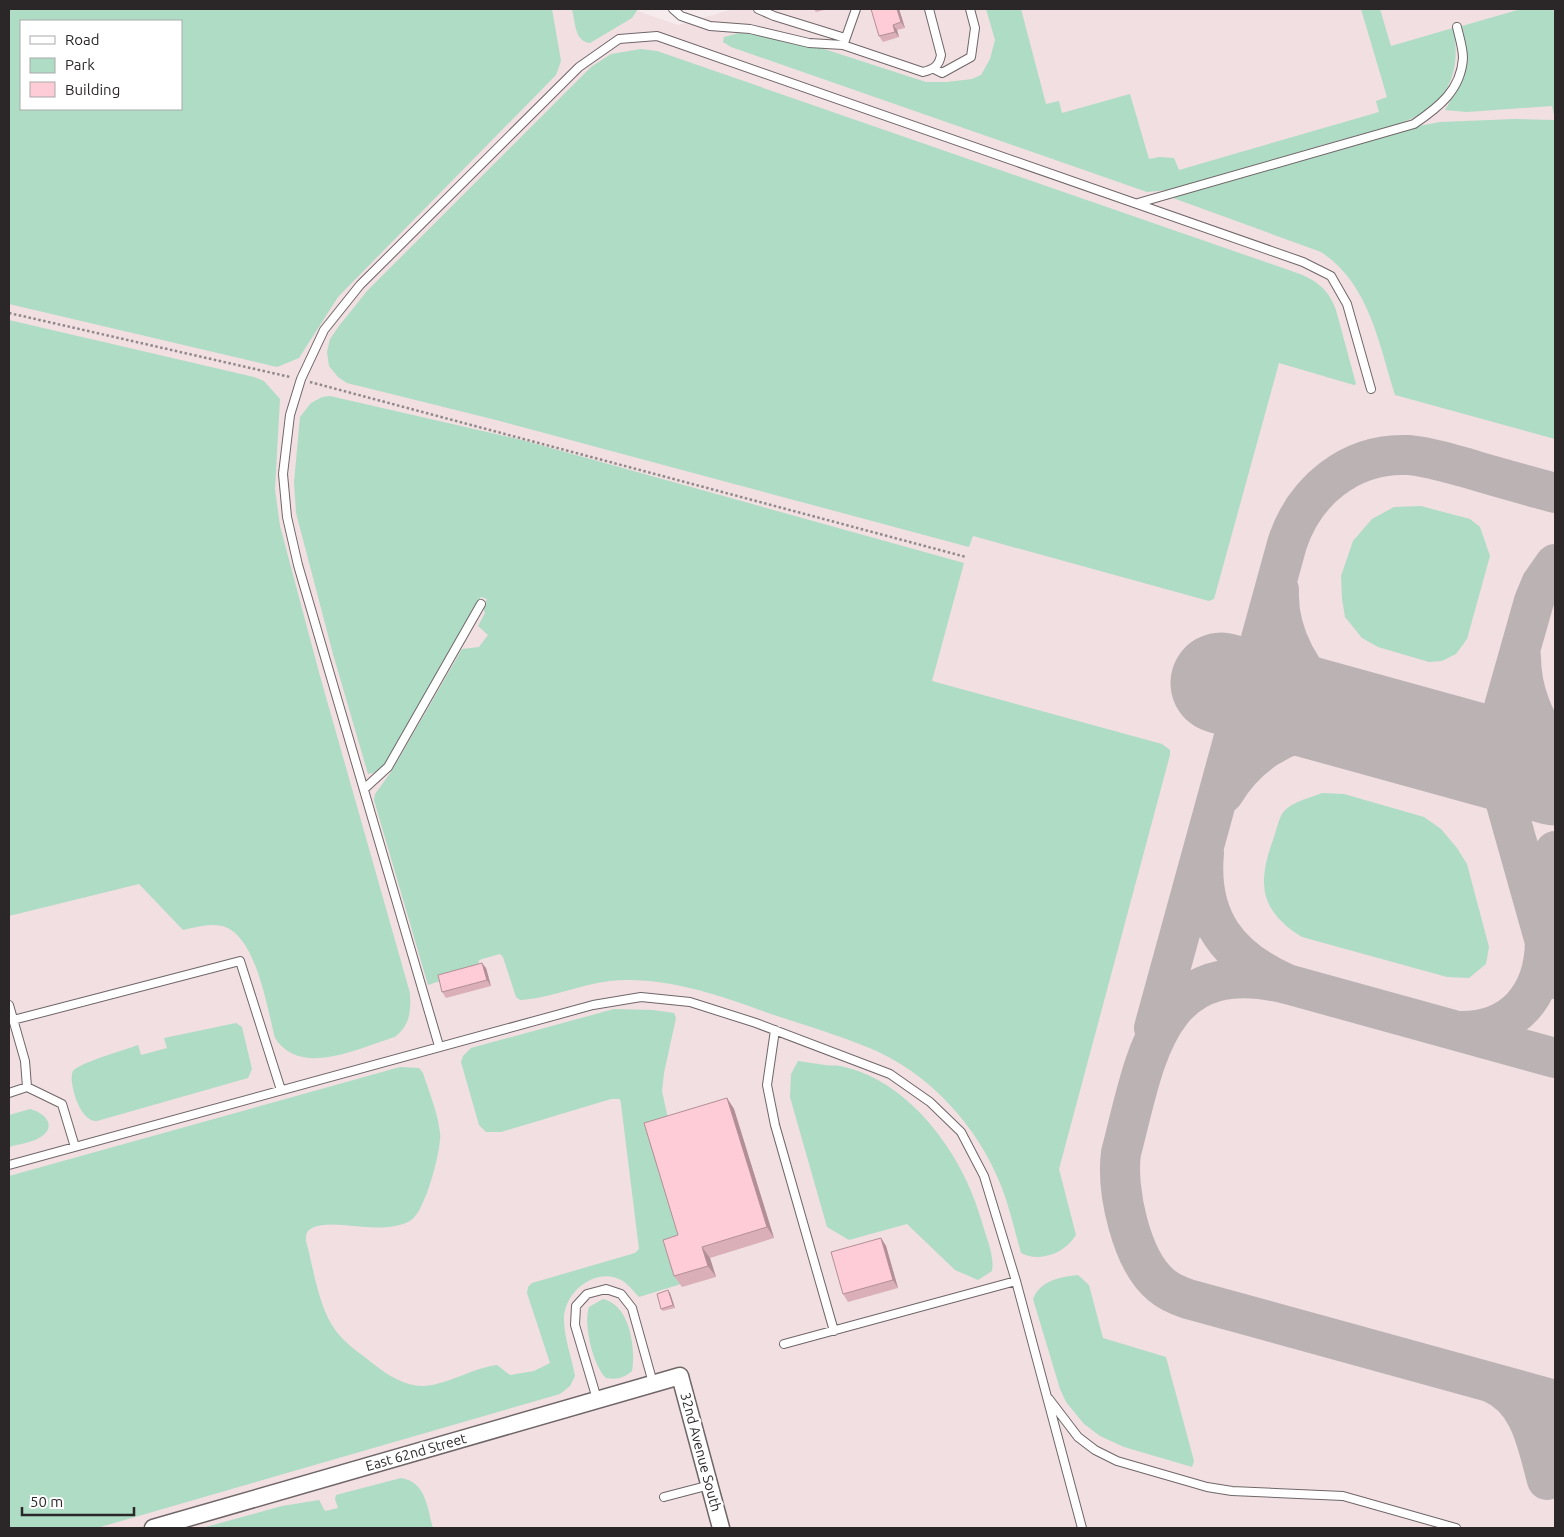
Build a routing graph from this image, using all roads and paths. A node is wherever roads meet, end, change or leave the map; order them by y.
1 (673, 9) edge
2 (758, 9) edge
3 (856, 9) edge
4 (929, 9) edge
5 (970, 9) edge
6 (1457, 27) dead end
7 (844, 41) junction
8 (934, 69) junction
9 (1138, 203) junction
10 (9, 313) edge
11 (301, 379) junction
12 (1371, 389) dead end
13 (966, 557) dead end
14 (481, 604) dead end
15 (364, 789) junction
16 (9, 1005) edge
17 (13, 1020) junction
18 (775, 1030) junction
19 (439, 1046) junction
20 (27, 1087) junction
21 (281, 1090) junction
22 (9, 1093) edge
23 (74, 1147) junction
24 (9, 1165) edge
25 (1016, 1281) junction
26 (834, 1331) junction
27 (784, 1344) dead end
28 (680, 1376) joint
29 (653, 1383) junction
30 (1045, 1392) junction
31 (597, 1399) junction
32 (710, 1485) junction
33 (664, 1498) dead end
34 (153, 1528) edge
35 (722, 1528) edge
36 (1082, 1528) edge
37 (1456, 1528) edge

1 - 7 lane
2 - 7 lane
3 - 7 lane
4 - 8 lane
5 - 8 lane
6 - 9 lane
7 - 8 lane
9 - 11 lane
9 - 12 lane
10 - 11 path
11 - 13 path
11 - 15 lane
14 - 15 lane
15 - 19 lane
16 - 17 lane
17 - 20 lane
17 - 21 lane
18 - 19 lane
18 - 25 lane
18 - 26 lane
19 - 21 lane
20 - 22 lane
20 - 23 lane
21 - 23 lane
23 - 24 lane
25 - 26 lane
25 - 30 lane
26 - 27 lane
28 - 29 street, East 62nd Street
28 - 32 street, 32nd Avenue South
29 - 31 street, East 62nd Street
29 - 31 lane
30 - 36 lane
30 - 37 lane
31 - 34 street, East 62nd Street
32 - 33 lane
32 - 35 street, 32nd Avenue South

